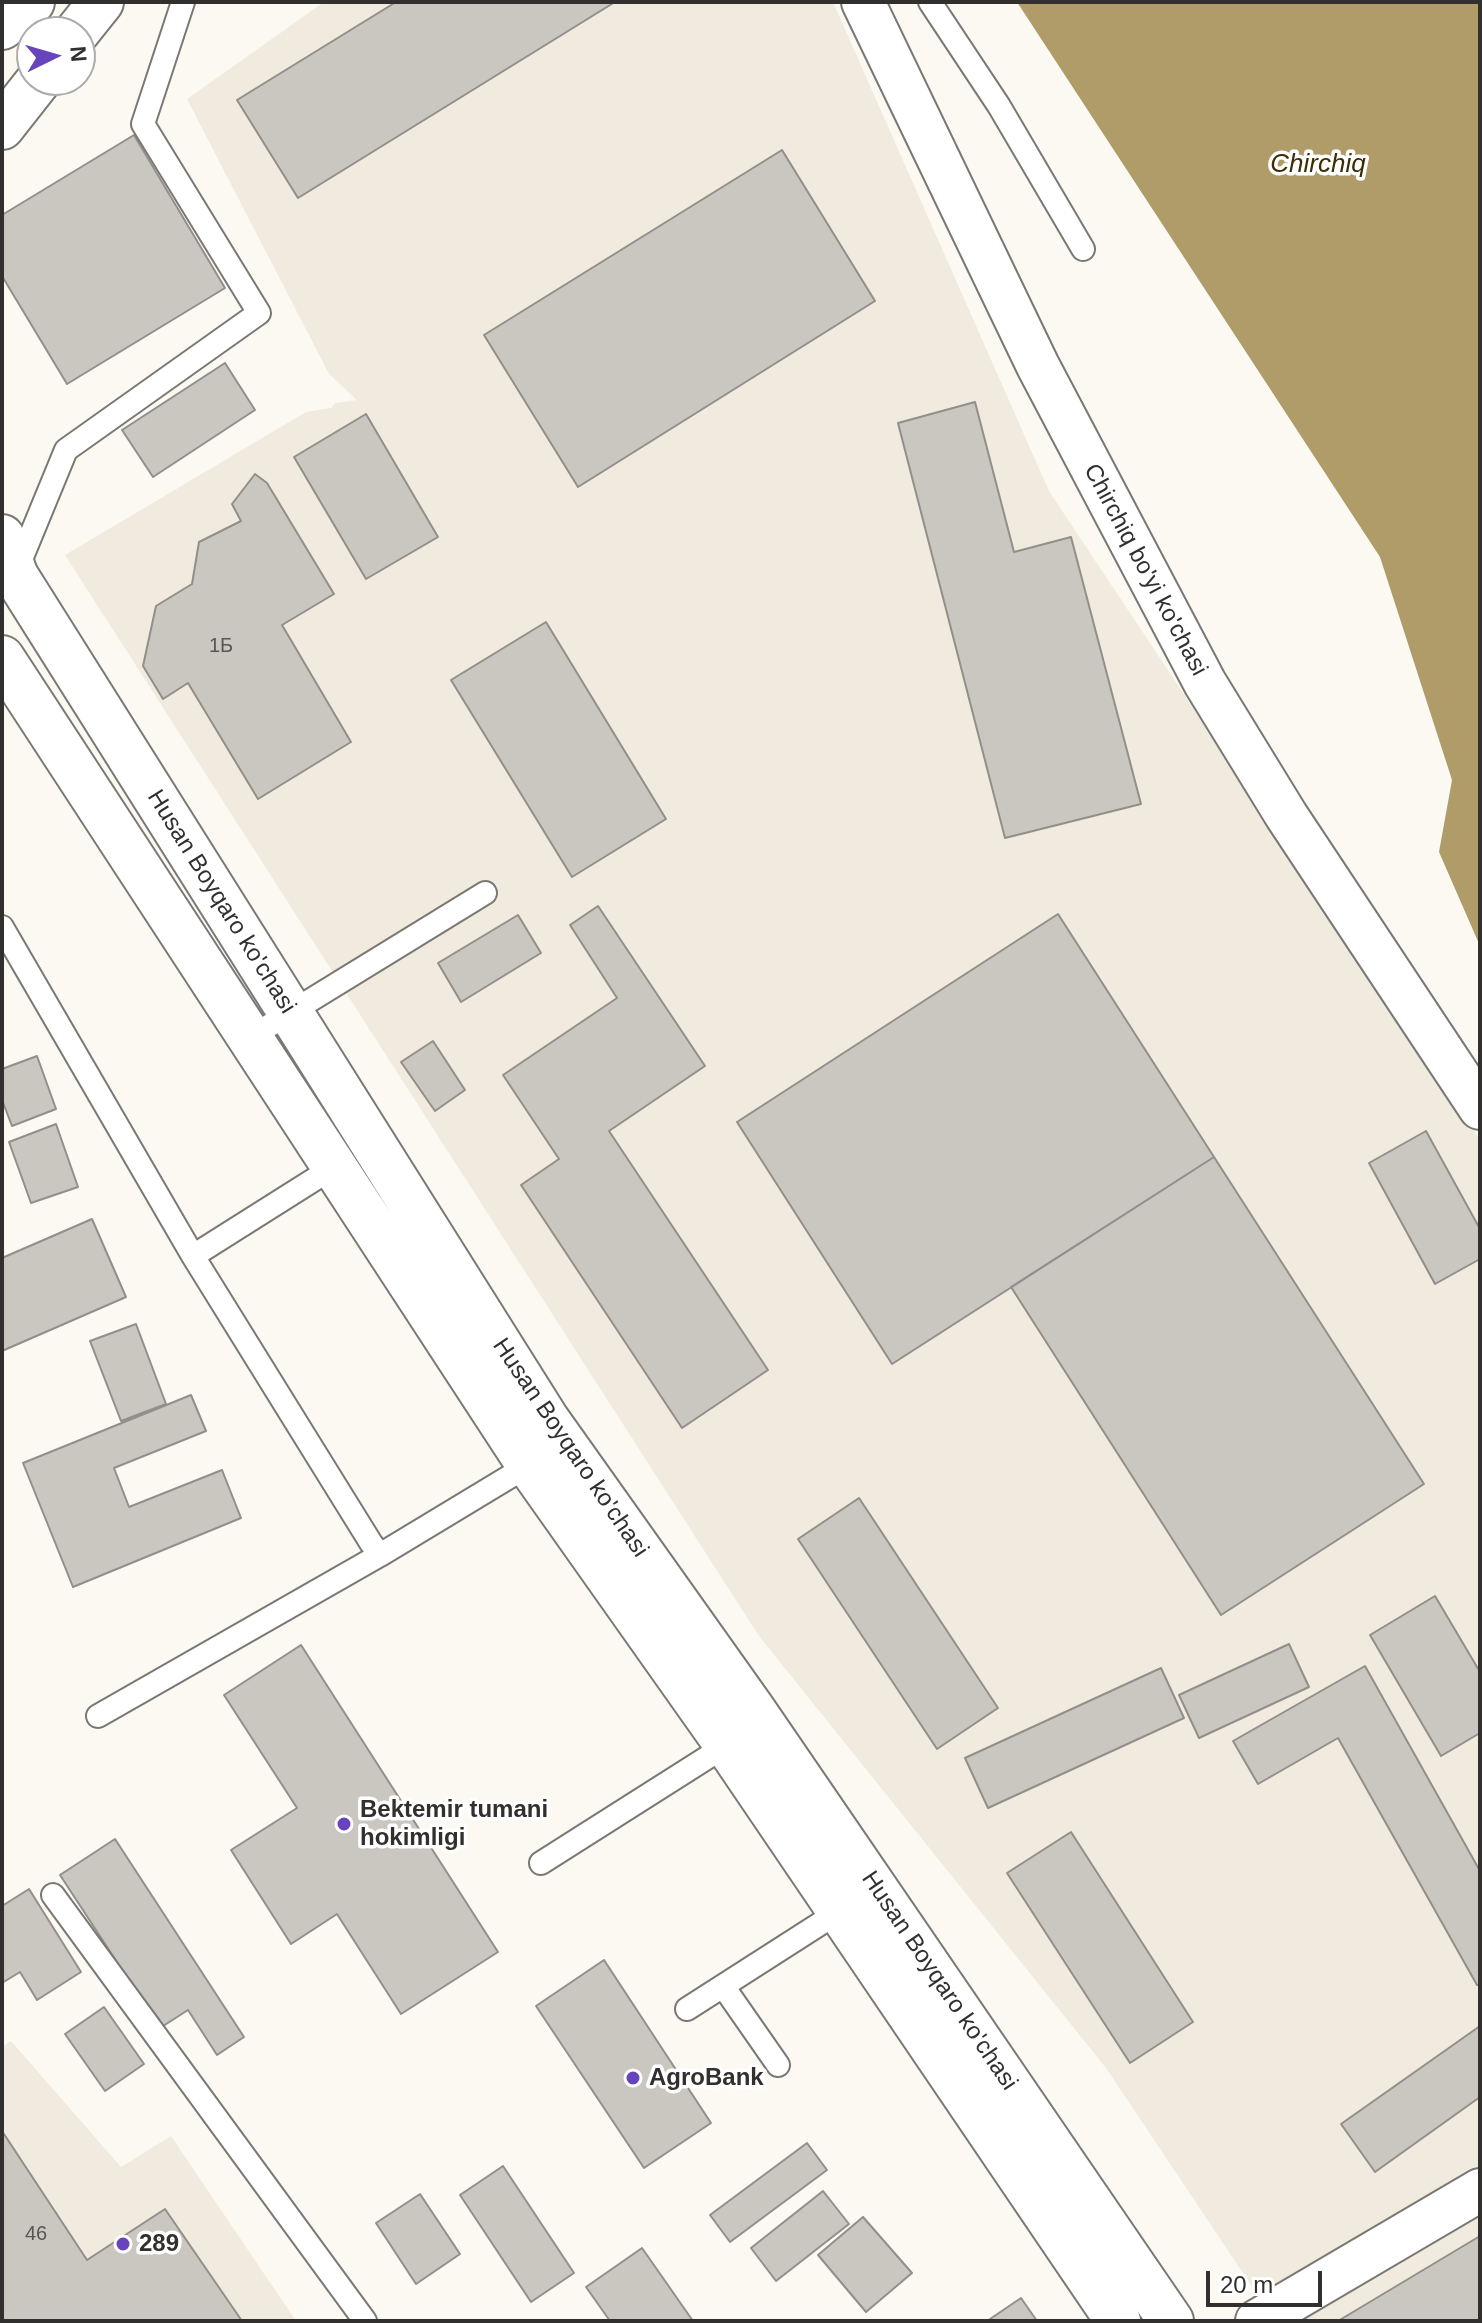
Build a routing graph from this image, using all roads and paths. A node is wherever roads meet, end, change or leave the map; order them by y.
1 (32, 2) edge
2 (183, 2) edge
3 (863, 2) edge
4 (930, 2) edge
5 (2, 27) edge
6 (26, 96) edge
7 (2, 127) edge
8 (1083, 249) dead end
9 (6, 555) edge
10 (2, 658) edge
11 (485, 893) dead end
12 (2, 927) edge
13 (290, 1013) junction
14 (249, 1038) junction
15 (1480, 1108) edge
16 (334, 1167) junction
17 (193, 1256) junction
18 (529, 1465) junction
19 (380, 1555) junction
20 (98, 1716) dead end
21 (727, 1745) junction
22 (541, 1863) dead end
23 (53, 1895) dead end
24 (840, 1911) junction
25 (723, 1986) junction
26 (687, 2009) dead end
27 (778, 2065) dead end
28 (1480, 2190) edge
29 (365, 2321) edge
30 (1118, 2321) edge
31 (1171, 2321) edge
32 (1257, 2321) edge

1 - 5 main road
2 - 9 lane
3 - 15 street, Chirchiq bo'yi ko'chasi
4 - 8 lane
6 - 7 main road
9 - 13 main road, Husan Boyqaro ko'chasi
10 - 14 main road, Husan Boyqaro ko'chasi
11 - 13 lane
12 - 17 lane
13 - 14 lane
13 - 31 main road, Husan Boyqaro ko'chasi
14 - 16 main road, Husan Boyqaro ko'chasi
16 - 17 lane
16 - 18 main road, Husan Boyqaro ko'chasi
17 - 19 lane
18 - 19 lane
18 - 21 main road, Husan Boyqaro ko'chasi
19 - 20 lane
21 - 22 lane
21 - 24 main road, Husan Boyqaro ko'chasi
23 - 29 lane
24 - 25 lane
24 - 30 main road, Husan Boyqaro ko'chasi
25 - 26 lane
25 - 27 lane
28 - 32 street

